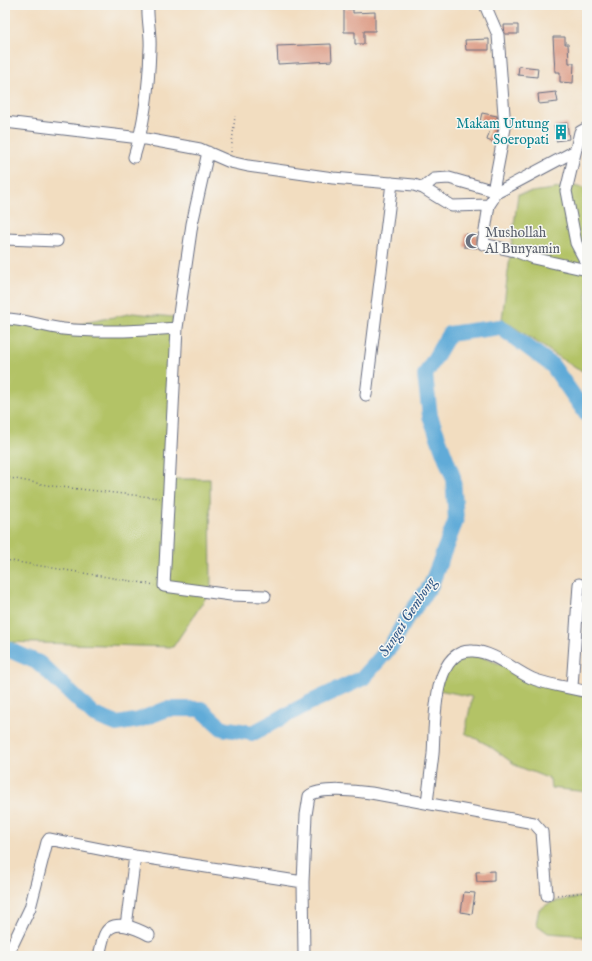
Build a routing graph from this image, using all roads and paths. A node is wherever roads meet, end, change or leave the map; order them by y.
1 (148, 5) edge
2 (485, 5) edge
3 (235, 116) dead end
4 (5, 122) edge
5 (583, 130) edge
6 (140, 138) junction
7 (576, 151) junction
8 (208, 152) junction
9 (134, 157) dead end
10 (230, 162) junction
11 (392, 183) junction
12 (422, 188) junction
13 (495, 191) junction
14 (489, 205) junction
15 (5, 239) edge
16 (57, 241) dead end
17 (587, 264) edge
18 (587, 270) edge
19 (5, 319) edge
20 (178, 328) junction
21 (366, 395) dead end
22 (5, 477) edge
23 (168, 499) junction
24 (5, 560) edge
25 (579, 584) dead end
26 (164, 586) junction
27 (265, 596) dead end
28 (572, 687) junction
29 (587, 692) edge
30 (427, 803) junction
31 (135, 856) junction
32 (303, 882) junction
33 (587, 892) edge
34 (547, 895) joint
35 (126, 926) junction
36 (149, 935) dead end
37 (11, 950) edge
38 (99, 956) edge
39 (304, 956) edge

1 - 6 street
2 - 13 street
3 - 10 path
4 - 6 street
5 - 7 street
6 - 8 street
6 - 9 street
7 - 13 street
7 - 17 street
8 - 10 street
8 - 20 street
10 - 11 street
11 - 12 street
11 - 21 street
12 - 13 street
12 - 14 street
13 - 14 street
14 - 18 street
15 - 16 street
19 - 20 street
20 - 23 street
22 - 23 path
23 - 26 street
24 - 26 path
25 - 28 street
26 - 27 street
28 - 29 street
28 - 30 street
30 - 32 street
30 - 34 street
31 - 32 street
31 - 35 street
31 - 37 street
32 - 39 street
33 - 34 path
35 - 36 street
35 - 38 street

